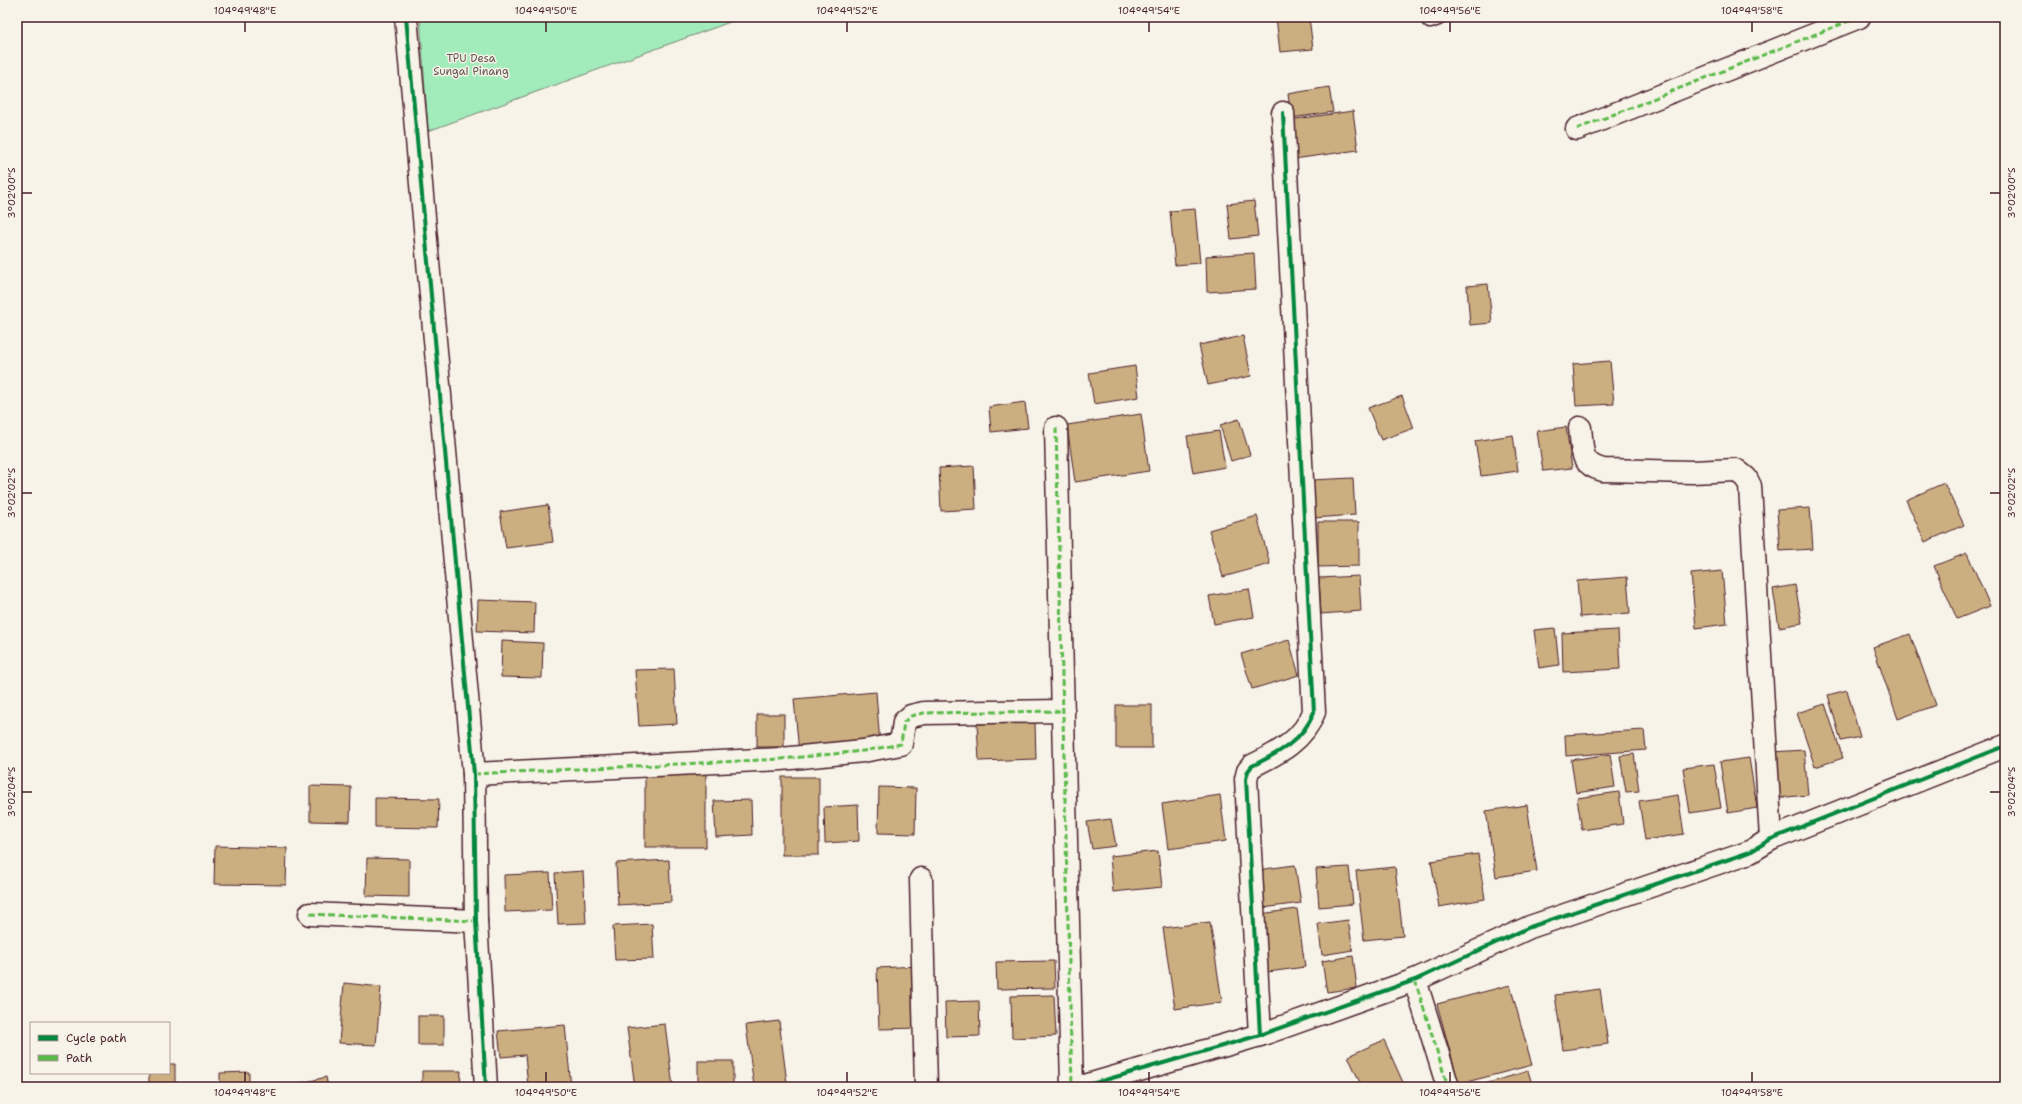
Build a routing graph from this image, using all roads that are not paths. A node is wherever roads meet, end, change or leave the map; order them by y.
1 (406, 17) edge
2 (1859, 17) edge
3 (1283, 113) dead end
4 (1577, 129) dead end
5 (1056, 428) dead end
6 (1580, 428) dead end
7 (1063, 711) junction
8 (2005, 746) edge
9 (474, 774) junction
10 (1771, 839) junction
11 (921, 879) dead end
12 (310, 914) dead end
13 (476, 921) junction
14 (1414, 980) junction
15 (1260, 1035) junction
16 (486, 1087) edge
17 (926, 1087) edge
18 (1072, 1087) edge
19 (1081, 1087) edge
20 (1448, 1087) edge

1 - 9 street
2 - 4 street
3 - 15 street
5 - 7 street
6 - 10 street
7 - 9 street
7 - 18 street
8 - 10 street
9 - 13 street
10 - 14 street
11 - 17 street
12 - 13 street
13 - 16 street
14 - 15 street
14 - 20 street
15 - 19 street

